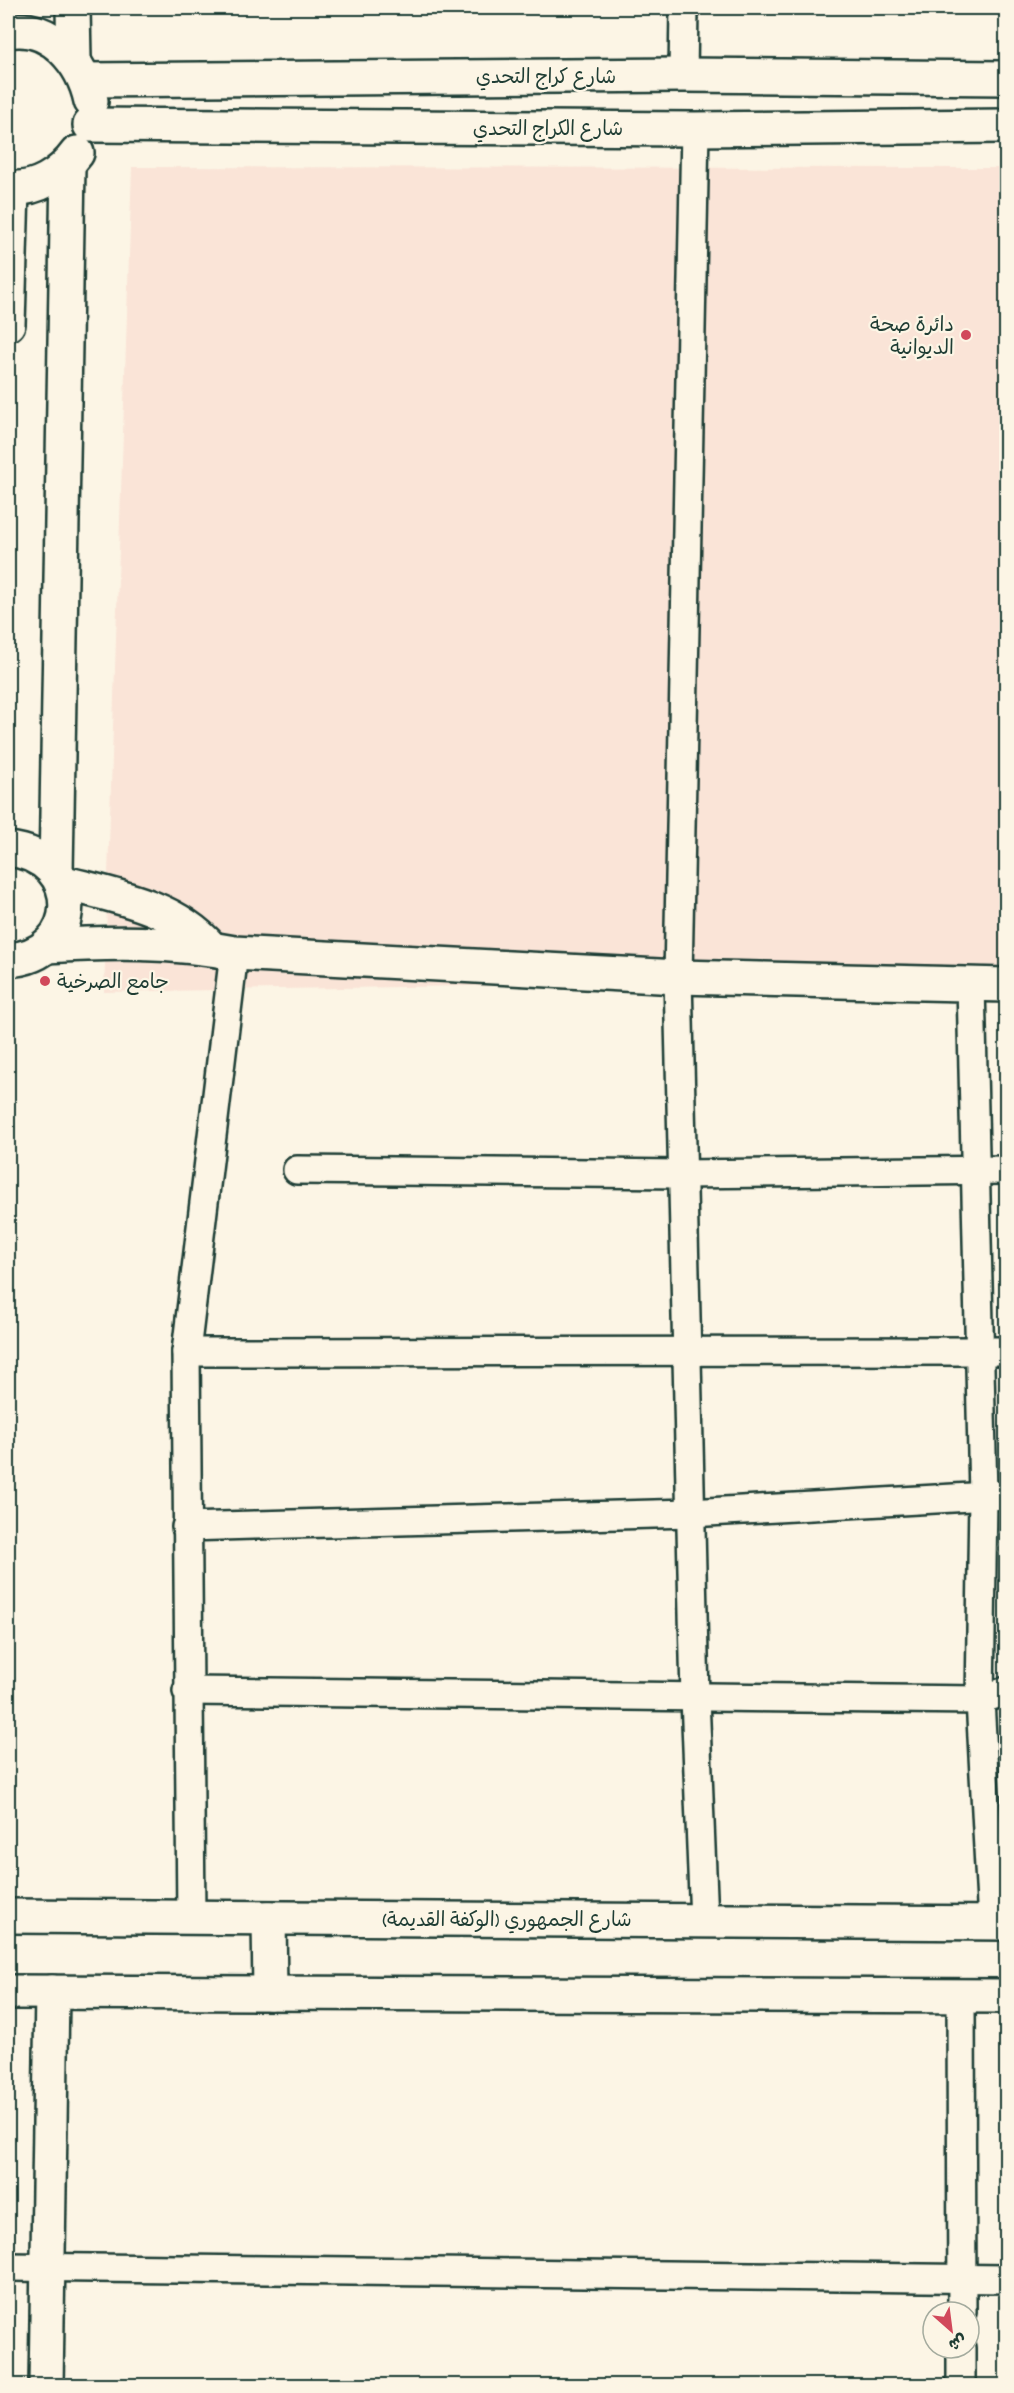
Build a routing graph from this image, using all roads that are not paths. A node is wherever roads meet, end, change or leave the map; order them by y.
1 (73, 8) edge
2 (684, 8) edge
3 (8, 31) edge
4 (80, 70) junction
5 (683, 75) junction
6 (1006, 78) edge
7 (90, 126) junction
8 (1006, 126) edge
9 (695, 129) junction
10 (68, 166) junction
11 (10, 188) edge
12 (8, 324) edge
13 (8, 849) edge
14 (58, 878) junction
15 (46, 946) junction
16 (223, 951) junction
17 (8, 960) edge
18 (678, 977) junction
19 (971, 984) junction
20 (1006, 985) edge
21 (297, 1170) dead end
22 (975, 1170) junction
23 (1006, 1170) edge
24 (681, 1174) junction
25 (978, 1351) junction
26 (1006, 1351) edge
27 (186, 1352) junction
28 (686, 1353) junction
29 (995, 1496) edge
30 (690, 1513) junction
31 (186, 1527) junction
32 (187, 1691) junction
33 (1006, 1691) edge
34 (695, 1698) junction
35 (980, 1700) junction
36 (8, 1916) edge
37 (191, 1918) junction
38 (269, 1918) junction
39 (704, 1921) junction
40 (999, 1923) edge
41 (8, 1992) edge
42 (52, 1992) junction
43 (270, 1993) junction
44 (962, 1996) junction
45 (1006, 1996) edge
46 (8, 2267) edge
47 (47, 2268) junction
48 (1006, 2279) edge
49 (962, 2280) junction
50 (962, 2300) edge
51 (962, 2360) edge
52 (46, 2385) edge
53 (961, 2385) edge

1 - 4 main road
2 - 5 street
3 - 4 main road
4 - 5 main road, شارع كراج التحدي
4 - 7 main road
5 - 6 main road, شارع كراج التحدي
7 - 9 main road, شارع الكراج التحدي
7 - 10 main road
8 - 9 main road, شارع الكراج التحدي
9 - 18 street
10 - 11 main road
10 - 14 main road
11 - 12 main road
13 - 14 main road
14 - 15 main road
14 - 16 main road
15 - 16 main road
15 - 17 main road
16 - 18 main road
16 - 27 street
18 - 19 main road
18 - 24 street
19 - 20 main road
19 - 22 street
21 - 24 street
22 - 23 street
22 - 24 street
22 - 25 street
24 - 28 street
25 - 26 street
25 - 28 street
25 - 29 street
27 - 28 street
27 - 31 street
28 - 30 street
29 - 30 street
29 - 35 street
30 - 31 street
30 - 34 street
31 - 32 street
32 - 34 street
32 - 37 street
33 - 35 street
34 - 35 street
34 - 39 street
35 - 40 street
36 - 37 main road, شارع الجمهوري (الوكفة القديمة)
37 - 38 main road, شارع الجمهوري (الوكفة القديمة)
38 - 39 main road, شارع الجمهوري (الوكفة القديمة)
38 - 43 main road
39 - 40 main road, شارع الجمهوري (الوكفة القديمة)
41 - 42 main road
42 - 43 main road
42 - 47 main road
43 - 44 main road
44 - 45 main road
44 - 49 street
46 - 47 street
47 - 49 street
47 - 52 main road
48 - 49 street
49 - 50 street
51 - 53 street

